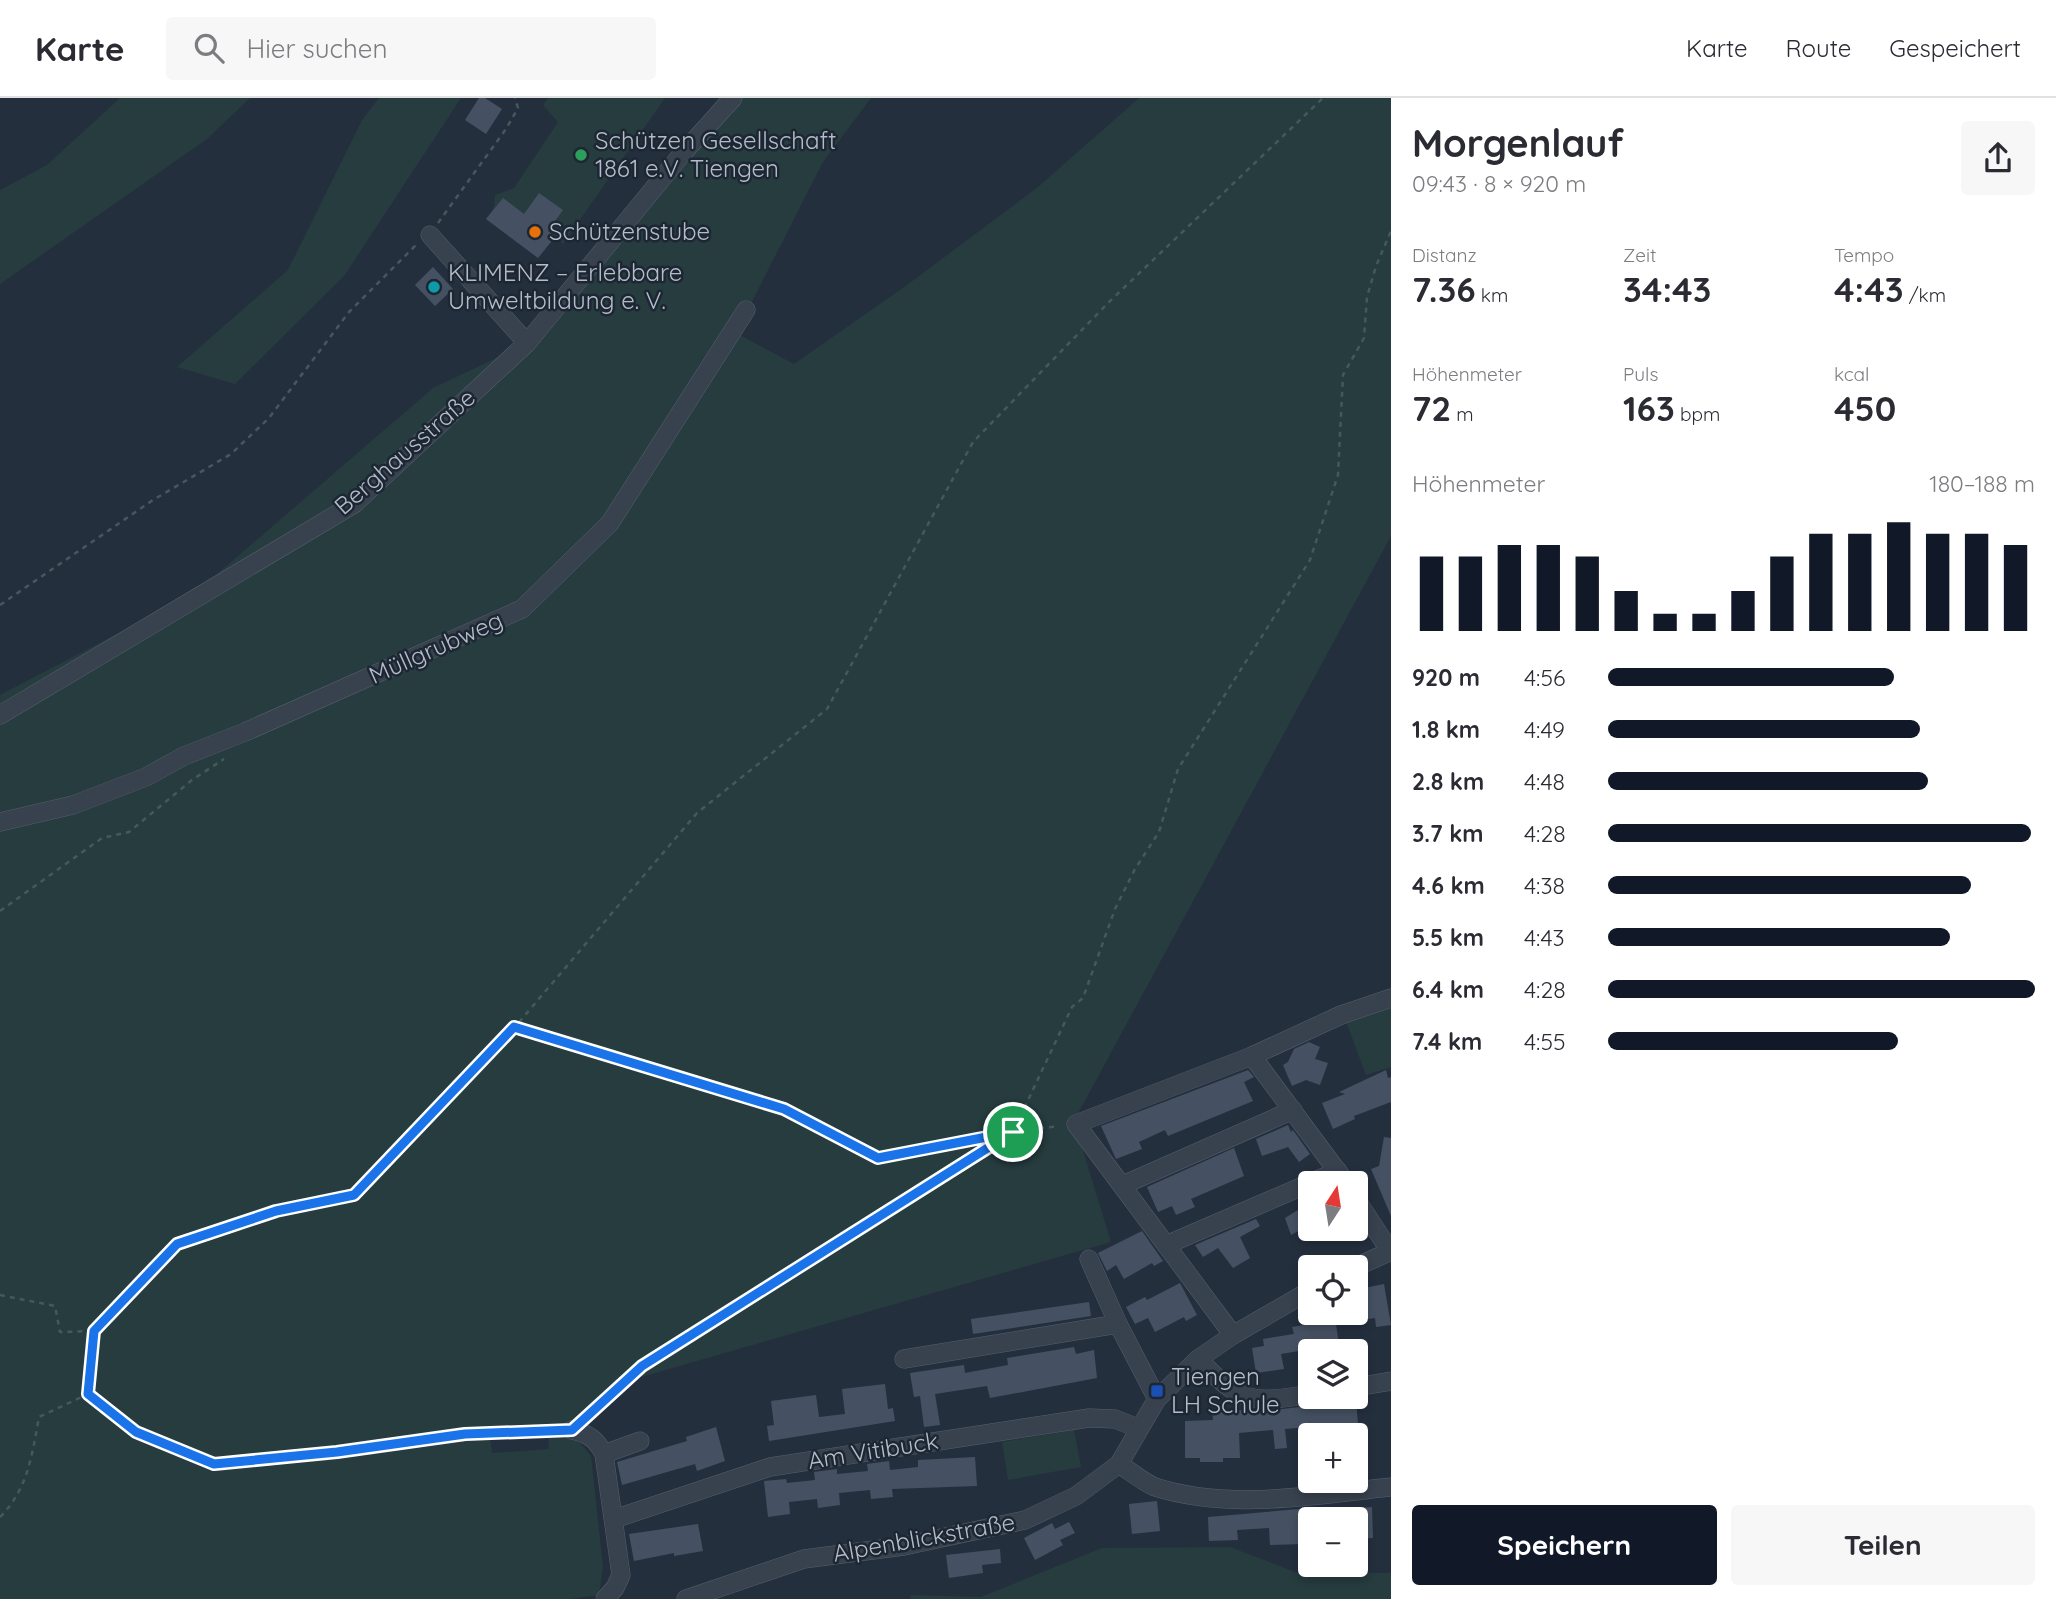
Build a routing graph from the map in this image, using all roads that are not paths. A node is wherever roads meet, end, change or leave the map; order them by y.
1 (733, 98) edge
2 (430, 235) road end
3 (746, 310) dead end
4 (527, 343) junction
5 (0, 715) edge
6 (0, 822) edge
7 (1391, 998) edge
8 (1252, 1056) junction
9 (1293, 1110) junction
10 (1338, 1171) edge
11 (1123, 1185) junction
12 (1298, 1194) edge
13 (1368, 1217) edge
14 (1166, 1245) junction
15 (1390, 1251) edge
16 (1089, 1259) dead end
17 (1368, 1261) edge
18 (1298, 1298) edge
19 (1118, 1324) junction
20 (1233, 1335) junction
21 (904, 1359) dead end
22 (1198, 1359) junction
23 (1391, 1381) edge
24 (1368, 1385) edge
25 (1298, 1396) edge
26 (1157, 1399) junction
27 (1138, 1428) junction
28 (572, 1430) road end
29 (640, 1441) dead end
30 (604, 1454) junction
31 (1119, 1464) junction
32 (1391, 1487) edge
33 (614, 1519) junction
34 (605, 1599) edge
35 (686, 1599) edge

1 - 4 street, Berghausstraße
2 - 4 street
3 - 6 street, Müllgrubweg
4 - 5 street, Berghausstraße
7 - 8 street
8 - 9 street
8 - 11 street
9 - 10 street
9 - 11 street
11 - 14 street
12 - 14 street
13 - 15 street
14 - 20 street
15 - 17 street
16 - 19 street
18 - 20 street, Alpenblickstraße
19 - 21 street
19 - 26 street
20 - 22 street, Alpenblickstraße
22 - 25 street
22 - 26 street, Alpenblickstraße
23 - 24 street
26 - 27 street, Alpenblickstraße
27 - 31 street, Alpenblickstraße
27 - 33 street, Am Vitibuck
28 - 30 street
29 - 30 street
30 - 33 street
31 - 32 street
31 - 35 street, Alpenblickstraße
33 - 34 street

